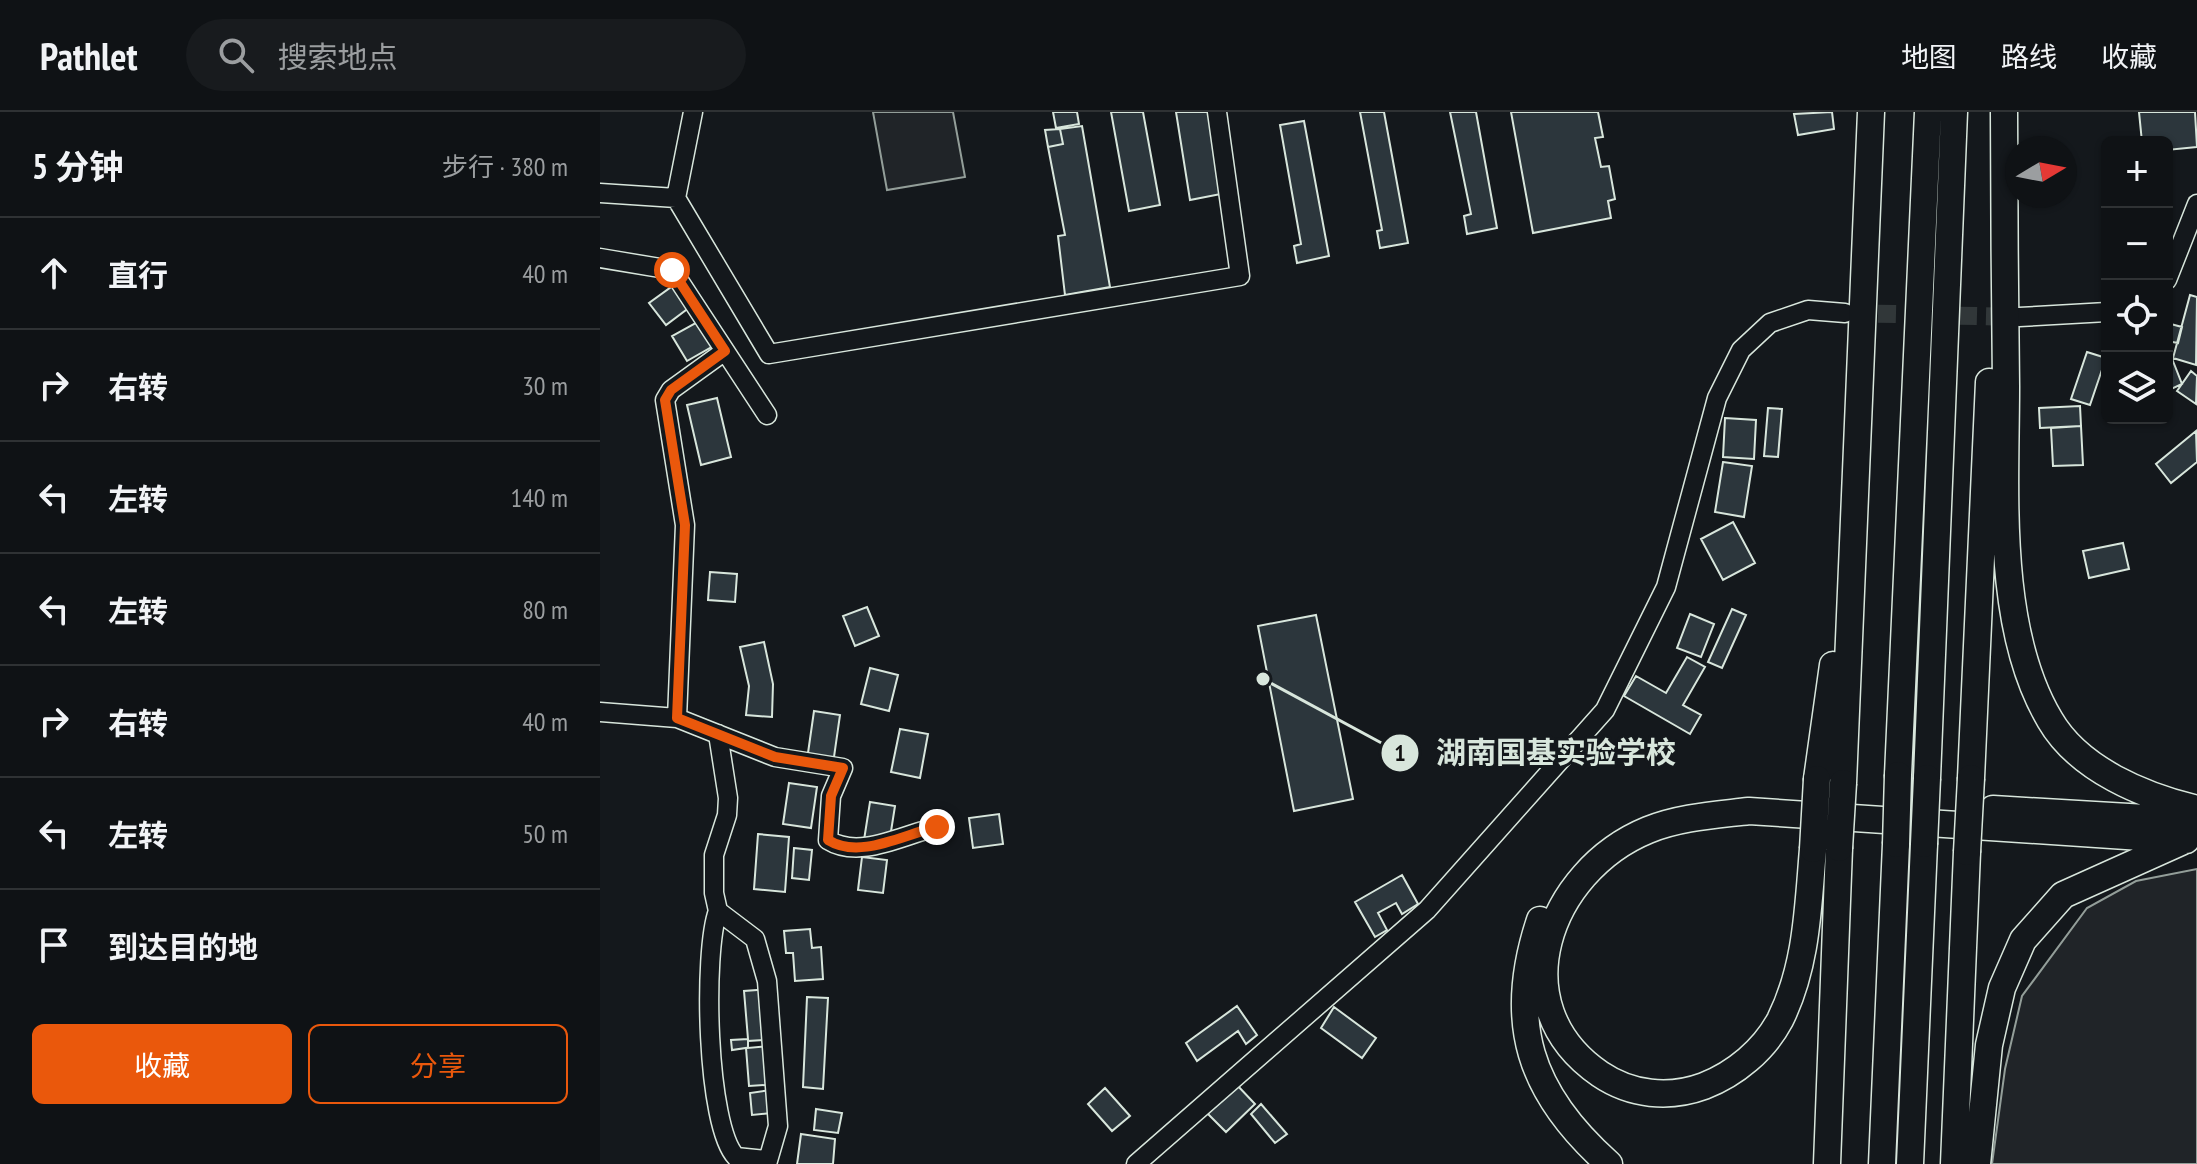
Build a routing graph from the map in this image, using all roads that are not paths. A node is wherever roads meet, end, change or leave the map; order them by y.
1 (693, 112) edge
2 (1217, 112) edge
3 (1871, 112) edge
4 (1928, 112) edge
5 (1954, 112) edge
6 (2001, 112) edge
7 (600, 193) edge
8 (676, 198) junction
9 (2197, 204) edge
10 (600, 258) edge
11 (2173, 265) edge
12 (2101, 312) edge
13 (1845, 313) tunnel mouth
14 (2019, 317) tunnel mouth
15 (725, 351) junction
16 (767, 415) dead end
17 (600, 712) edge
18 (677, 718) junction
19 (718, 734) junction
20 (1830, 781) junction
21 (2197, 809) edge
22 (937, 827) dead end
23 (2193, 834) edge
24 (718, 911) junction
25 (767, 1162) edge
26 (1136, 1164) edge
27 (1609, 1164) edge
28 (1827, 1164) edge
29 (1882, 1164) edge
30 (1910, 1164) edge
31 (1954, 1164) edge
32 (1977, 1164) edge

1 - 8 street
2 - 8 street
3 - 20 highway
4 - 29 highway, bridge
5 - 30 highway, bridge
6 - 21 highway
6 - 31 highway, bridge
7 - 8 street
9 - 11 street
10 - 15 street
12 - 14 street
13 - 26 street
15 - 16 street
15 - 18 street
17 - 18 street
18 - 19 street
19 - 22 street
19 - 24 street
20 - 23 highway, bridge
20 - 28 highway, bridge
23 - 27 highway
23 - 32 highway
24 - 25 street
24 - 25 street

